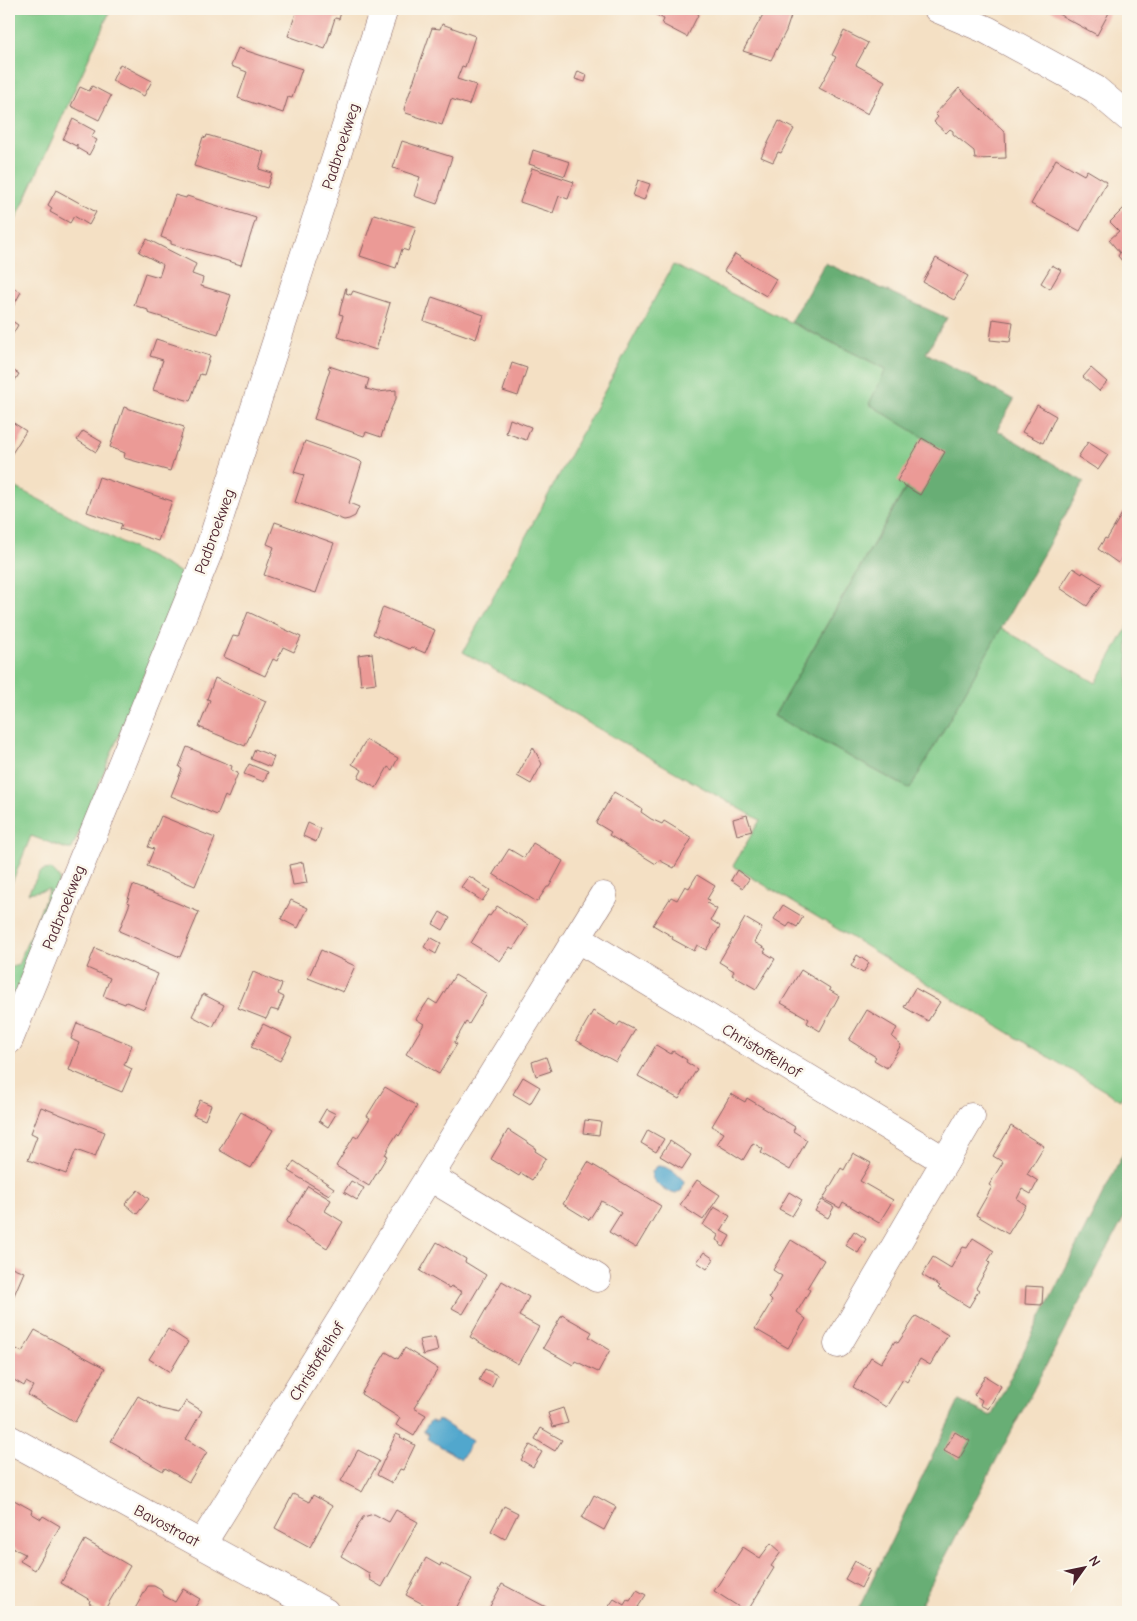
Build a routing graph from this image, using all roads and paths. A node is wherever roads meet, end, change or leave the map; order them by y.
1 (384, 9) edge
2 (938, 9) edge
3 (1128, 117) edge
4 (604, 896) dead end
5 (578, 939) junction
6 (9, 1040) edge
7 (971, 1117) dead end
8 (945, 1161) junction
9 (430, 1178) junction
10 (597, 1278) dead end
11 (838, 1344) dead end
12 (9, 1439) edge
13 (202, 1544) junction
14 (325, 1612) edge

1 - 6 street, Padbroekweg
2 - 3 street
4 - 5 street, Christoffelhof
5 - 8 street, Christoffelhof
5 - 9 street, Christoffelhof
7 - 8 street
8 - 11 street
9 - 10 street
9 - 13 street, Christoffelhof
12 - 13 street, Bavostraat
13 - 14 street, Bavostraat

